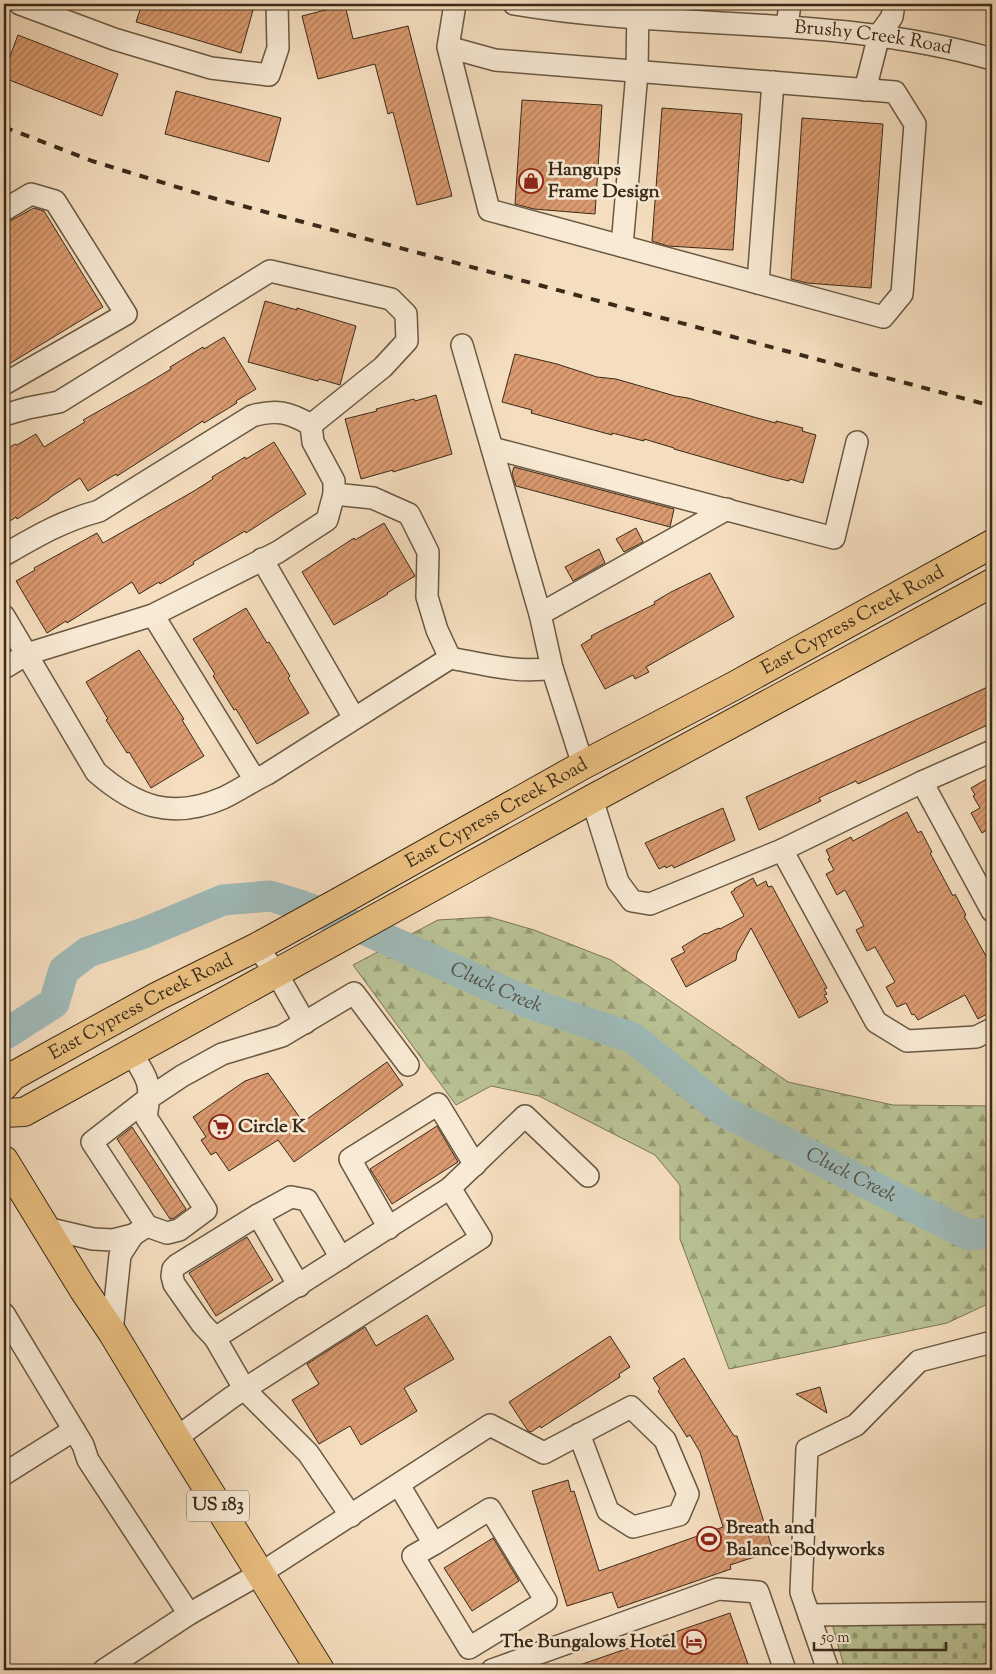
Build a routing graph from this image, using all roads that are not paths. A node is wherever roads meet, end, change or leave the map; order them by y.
1 (20, 4) edge
2 (277, 4) edge
3 (455, 4) edge
4 (514, 4) edge
5 (790, 4) edge
6 (894, 4) edge
7 (638, 10) edge
8 (786, 26) junction
9 (879, 35) junction
10 (448, 47) junction
11 (992, 59) edge
12 (637, 72) junction
13 (773, 82) junction
14 (865, 90) junction
15 (4, 210) edge
16 (622, 246) junction
17 (758, 283) junction
18 (462, 344) dead end
19 (4, 384) edge
20 (4, 415) edge
21 (311, 425) junction
22 (857, 442) dead end
23 (492, 448) junction
24 (334, 494) junction
25 (727, 509) junction
26 (992, 544) edge
27 (4, 555) edge
28 (262, 559) junction
29 (992, 583) edge
30 (540, 614) junction
31 (153, 615) junction
32 (5, 620) edge
33 (27, 654) junction
34 (450, 658) junction
35 (4, 668) edge
36 (552, 668) junction
37 (354, 718) junction
38 (992, 751) edge
39 (583, 765) junction
40 (254, 780) junction
41 (922, 782) junction
42 (592, 799) junction
43 (782, 850) junction
44 (992, 911) edge
45 (256, 946) junction
46 (277, 974) junction
47 (305, 1023) junction
48 (992, 1029) edge
49 (132, 1054) junction
50 (408, 1065) dead end
51 (4, 1086) edge
52 (149, 1098) junction
53 (4, 1113) edge
54 (4, 1160) edge
55 (475, 1165) junction
56 (588, 1176) dead end
57 (450, 1188) junction
58 (258, 1215) junction
59 (46, 1228) junction
60 (389, 1228) junction
61 (140, 1230) junction
62 (340, 1258) junction
63 (299, 1286) junction
64 (4, 1314) edge
65 (112, 1332) junction
66 (215, 1338) junction
67 (992, 1342) edge
68 (245, 1390) junction
69 (74, 1430) junction
70 (579, 1434) junction
71 (176, 1438) junction
72 (4, 1474) edge
73 (399, 1485) junction
74 (351, 1516) junction
75 (434, 1544) junction
76 (261, 1573) junction
77 (992, 1613) edge
78 (189, 1614) junction
79 (809, 1615) junction
80 (104, 1670) edge
81 (320, 1670) edge
82 (492, 1670) edge
83 (785, 1670) edge
84 (828, 1670) edge

1 - 2 street
3 - 10 street
4 - 7 street, Brushy Creek Road
5 - 8 street
6 - 9 street
7 - 8 street, Brushy Creek Road
7 - 12 street
8 - 9 street, Brushy Creek Road
9 - 11 street, Brushy Creek Road
9 - 14 street
10 - 12 street
10 - 16 street
12 - 13 street
12 - 16 street
13 - 14 street
13 - 17 street
14 - 17 street
15 - 19 street
16 - 17 street
18 - 23 street
20 - 21 street
21 - 24 street
21 - 27 street
22 - 25 street
23 - 25 street
23 - 30 street
24 - 28 street
24 - 34 street
25 - 30 street
26 - 39 main road, East Cypress Creek Road
28 - 31 street
28 - 37 street
29 - 42 main road, East Cypress Creek Road
30 - 36 street
31 - 33 street
31 - 40 street
32 - 33 street
33 - 35 street
33 - 40 street
34 - 36 street
34 - 37 street
36 - 39 street
37 - 40 street
38 - 41 street
39 - 42 main road
39 - 45 main road, East Cypress Creek Road
41 - 43 street
41 - 44 street
42 - 43 street
42 - 46 main road, East Cypress Creek Road
43 - 48 street
45 - 46 street
45 - 51 main road, East Cypress Creek Road
46 - 47 street
46 - 49 main road, East Cypress Creek Road
47 - 50 street
47 - 52 street
49 - 52 street
49 - 53 main road, East Cypress Creek Road
52 - 61 street
52 - 61 street
54 - 59 main road, US 183
55 - 56 street
55 - 57 street
55 - 60 street
57 - 60 street
57 - 68 street
58 - 62 street
58 - 63 street
58 - 66 street
59 - 61 street
59 - 65 main road, US 183
60 - 62 street
61 - 65 street
62 - 63 street
63 - 66 street
64 - 69 street
65 - 71 main road, US 183
66 - 68 street
67 - 79 street
68 - 71 street
68 - 74 street
69 - 72 street
69 - 78 street
70 - 70 street
70 - 73 street
71 - 76 main road, US 183
73 - 74 street
73 - 75 street
74 - 76 street
75 - 75 street
76 - 78 street
76 - 81 main road, US 183
77 - 79 street
78 - 80 street
79 - 84 street
82 - 83 street

